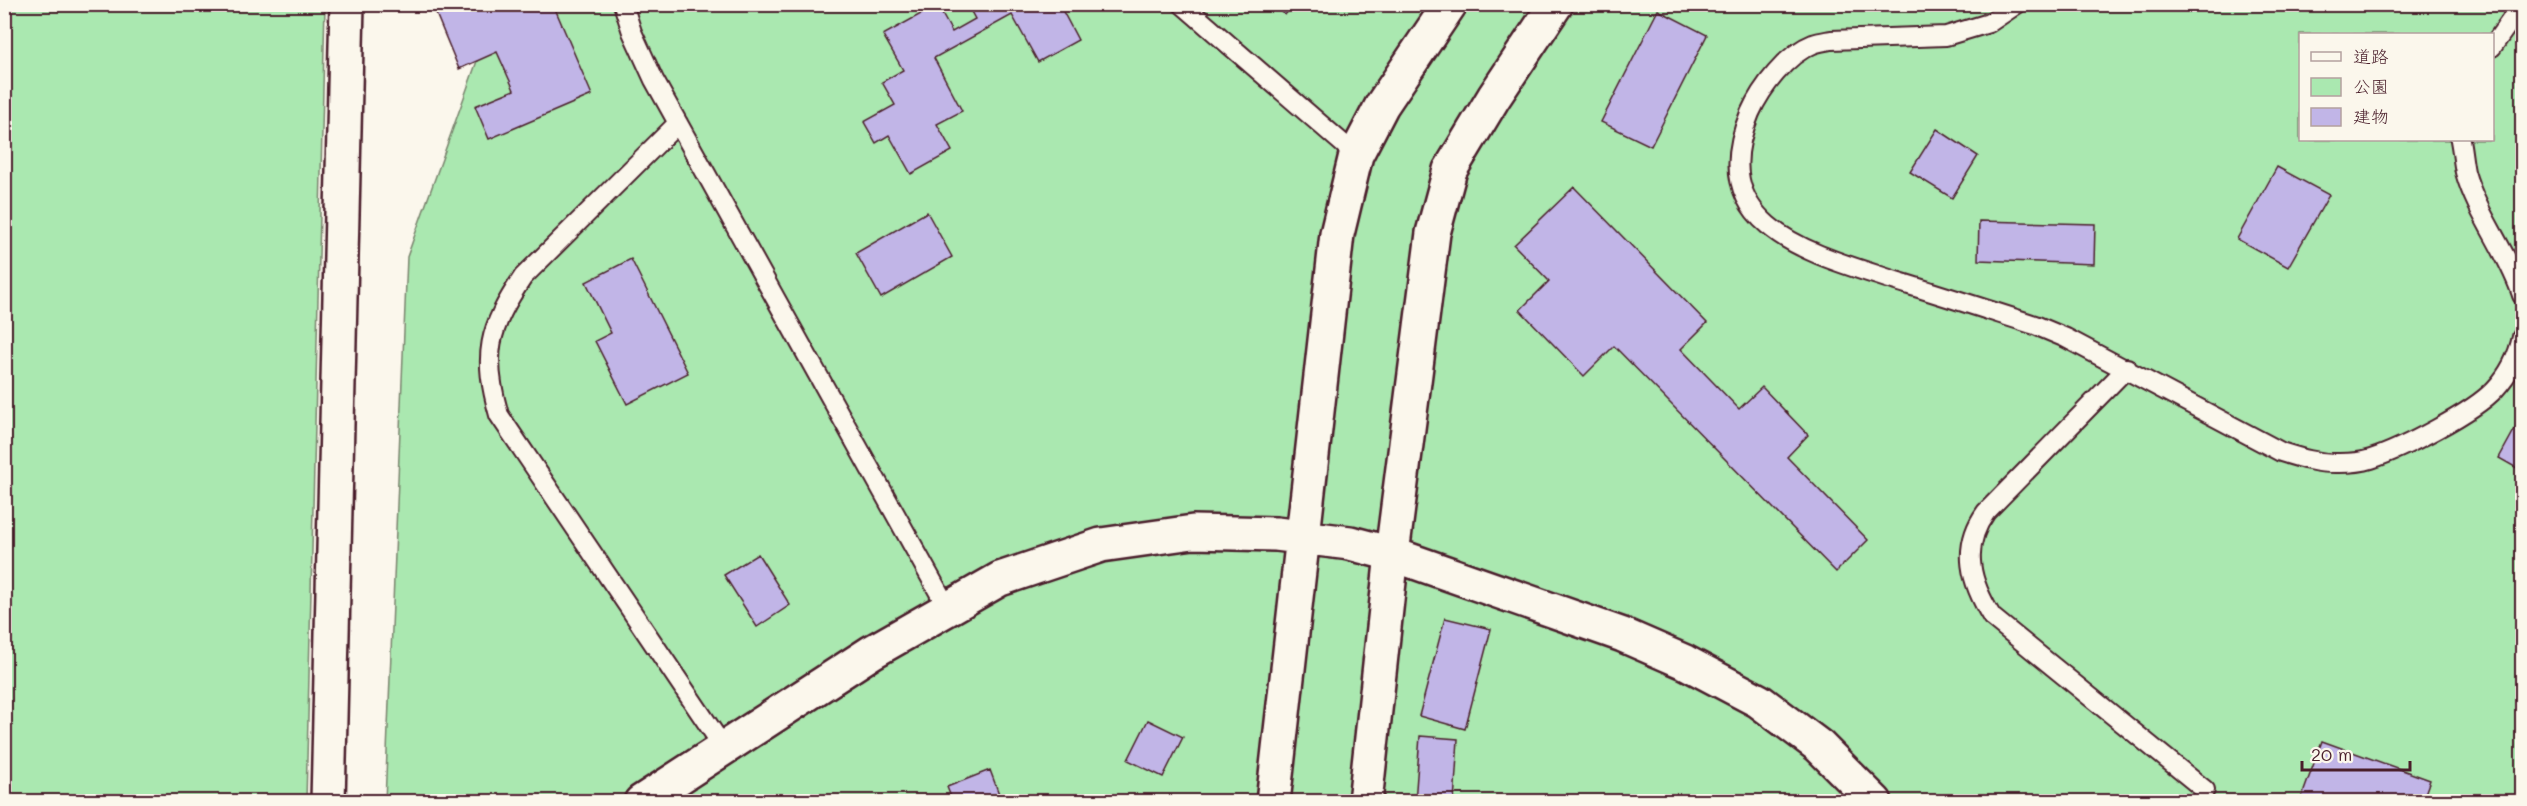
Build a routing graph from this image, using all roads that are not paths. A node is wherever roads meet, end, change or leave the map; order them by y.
1 (347, 4) edge
2 (623, 4) edge
3 (1182, 4) edge
4 (1450, 4) edge
5 (1556, 4) edge
6 (2017, 4) edge
7 (2521, 6) edge
8 (2494, 46) edge
9 (678, 123) junction
10 (2460, 141) edge
11 (1356, 155) junction
12 (2523, 294) edge
13 (2523, 337) edge
14 (2127, 368) junction
15 (1304, 537) junction
16 (1392, 554) junction
17 (948, 609) junction
18 (724, 747) junction
19 (2205, 790) dead end
20 (328, 801) edge
21 (641, 801) edge
22 (1274, 801) edge
23 (1365, 801) edge
24 (1875, 801) edge

1 - 20 street
2 - 9 lane
3 - 11 lane
4 - 11 street
5 - 16 street
6 - 14 lane
7 - 8 lane
9 - 17 lane
9 - 18 lane
10 - 12 lane
11 - 15 street
13 - 14 lane
14 - 19 lane
15 - 16 street
15 - 17 street
15 - 22 street
16 - 23 street
16 - 24 street
17 - 18 street
18 - 21 street

